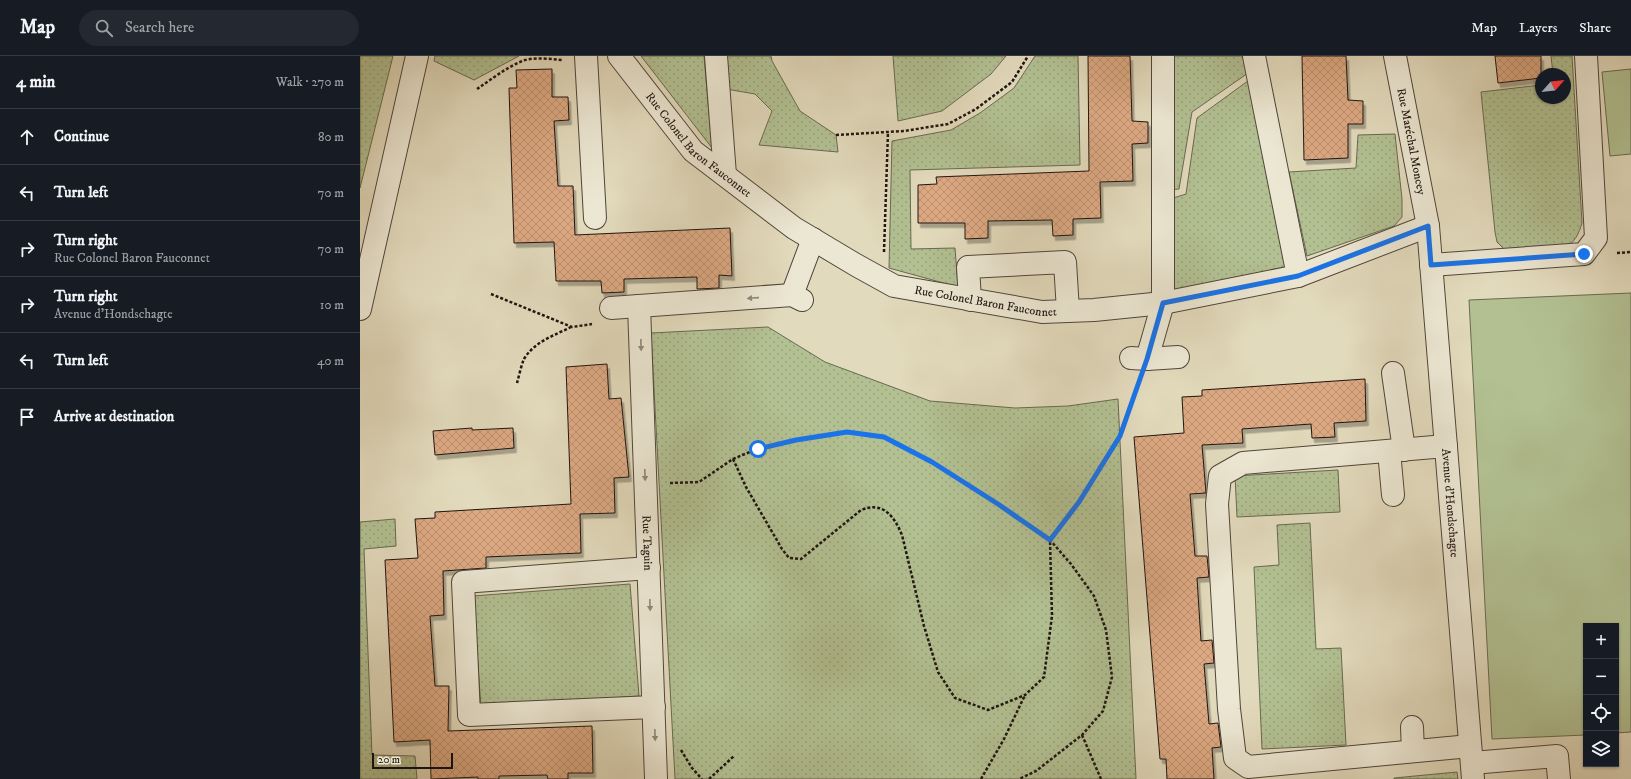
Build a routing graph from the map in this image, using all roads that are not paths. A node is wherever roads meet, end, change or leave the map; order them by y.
1 (417, 56) edge
2 (619, 56) edge
3 (716, 56) edge
4 (1163, 56) edge
5 (1254, 56) edge
6 (1395, 56) edge
7 (1586, 56) edge
8 (586, 59) edge
9 (725, 175) junction
10 (594, 218) dead end
11 (1428, 226) junction
12 (814, 239) junction
13 (1431, 265) junction
14 (1298, 276) junction
15 (970, 300) junction
16 (1163, 303) junction
17 (639, 306) junction
18 (611, 308) road end
19 (360, 309) edge
20 (1068, 311) junction
21 (1178, 357) dead end
22 (1393, 373) dead end
23 (1446, 446) junction
24 (1396, 451) junction
25 (1393, 495) dead end
26 (649, 568) junction
27 (654, 707) junction
28 (1412, 727) dead end
29 (1413, 751) junction
30 (1472, 762) edge
31 (656, 779) edge
32 (1558, 779) edge

1 - 19 lane
2 - 9 lane, Rue Colonel Baron Fauconnet
3 - 9 lane
4 - 16 lane
5 - 14 lane
6 - 11 lane, Rue Maréchal Moncey
7 - 13 lane
8 - 10 lane
9 - 12 lane, Rue Colonel Baron Fauconnet
11 - 13 lane, Avenue d'Hondschagte
11 - 14 lane, Rue Colonel Baron Fauconnet
12 - 15 lane, Rue Colonel Baron Fauconnet
12 -> 17 lane
13 - 23 lane, Avenue d'Hondschagte
14 - 16 lane, Rue Colonel Baron Fauconnet
15 - 20 lane, Rue Colonel Baron Fauconnet
15 - 20 lane
16 - 20 lane, Rue Colonel Baron Fauconnet
16 - 21 lane
17 - 18 lane
17 -> 26 lane, Rue Taguin
22 - 24 lane
23 - 24 lane
23 - 30 lane, Avenue d'Hondschagte
24 - 25 lane
24 - 29 lane
26 -> 27 lane, Rue Taguin
26 - 27 lane
27 -> 31 lane, Rue Taguin
28 - 29 lane
29 - 30 lane
30 - 32 lane

